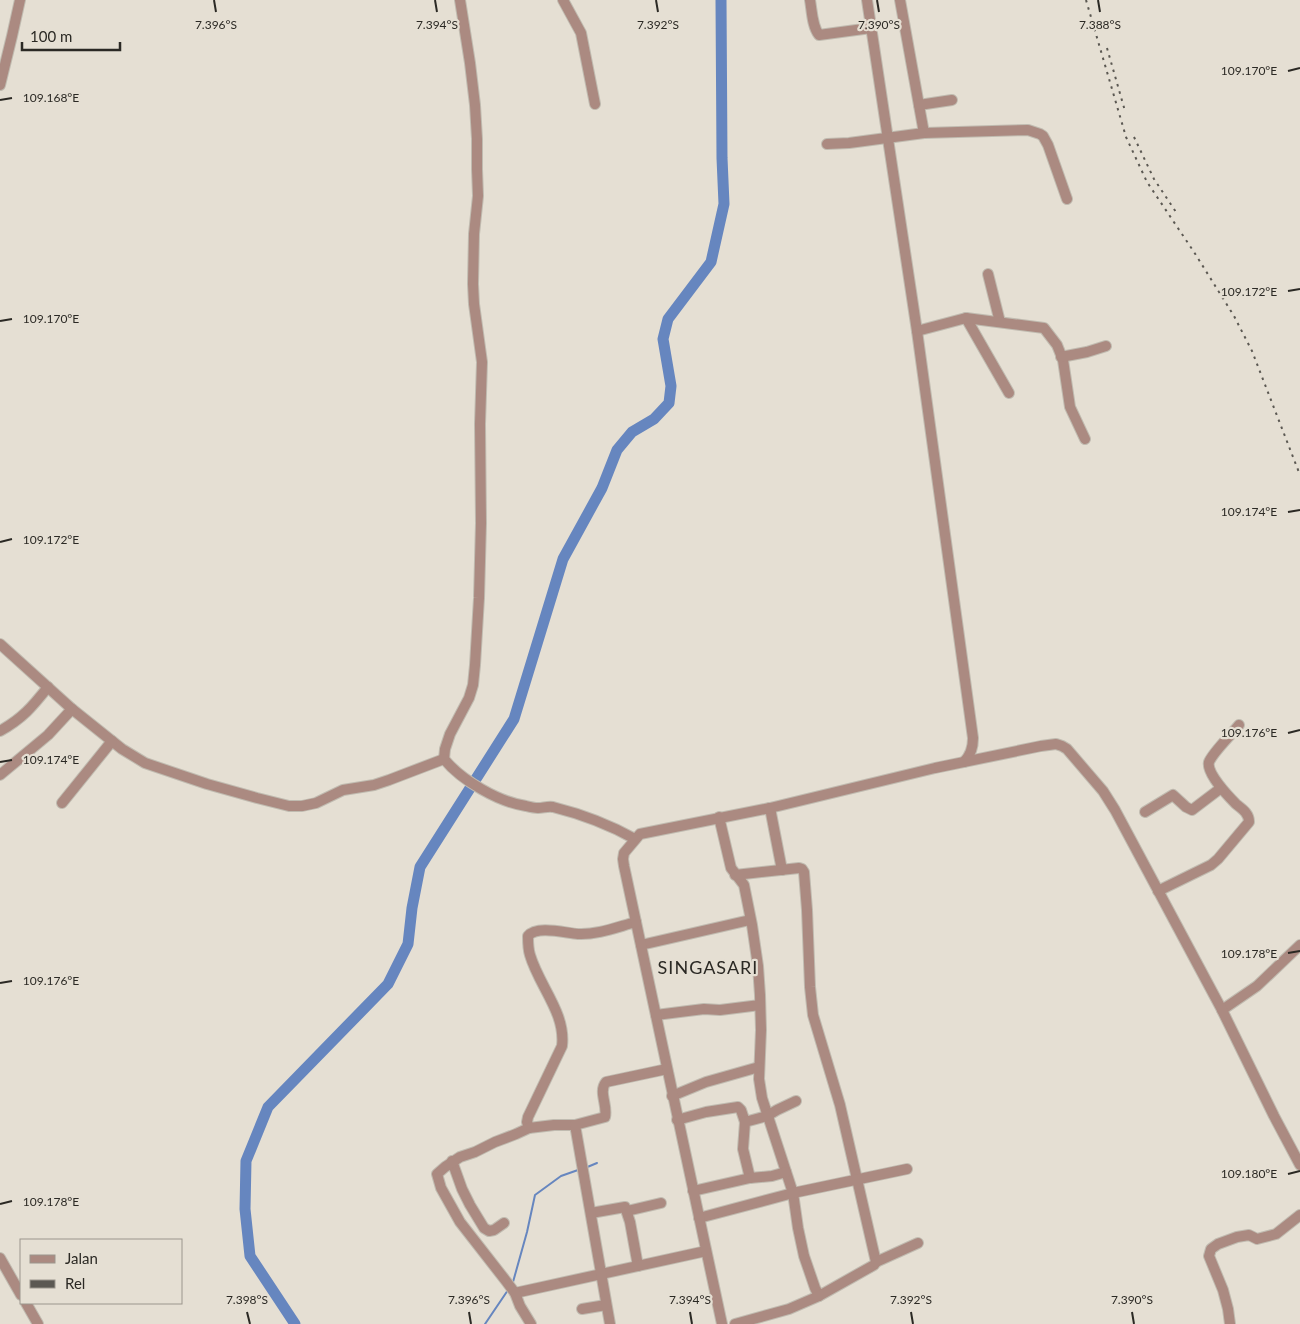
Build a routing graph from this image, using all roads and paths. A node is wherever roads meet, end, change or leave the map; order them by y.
1 (20, 0) edge
2 (460, 0) edge
3 (562, 0) edge
4 (810, 0) edge
5 (867, 0) edge
6 (900, 0) edge
7 (871, 28) junction
8 (0, 83) edge
9 (952, 100) dead end
10 (594, 104) dead end
11 (919, 105) junction
12 (924, 133) junction
13 (888, 138) junction
14 (827, 144) dead end
15 (1067, 200) dead end
16 (988, 274) dead end
17 (966, 318) junction
18 (1000, 322) junction
19 (917, 331) junction
20 (1106, 346) dead end
21 (1061, 357) junction
22 (1009, 393) dead end
23 (1085, 439) dead end
24 (0, 644) edge
25 (48, 687) junction
26 (72, 709) junction
27 (1239, 725) dead end
28 (0, 731) edge
29 (112, 741) junction
30 (444, 759) junction
31 (964, 762) junction
32 (0, 775) edge
33 (1221, 788) junction
34 (62, 803) dead end
35 (770, 808) junction
36 (1145, 812) dead end
37 (719, 817) junction
38 (635, 839) junction
39 (782, 870) junction
40 (735, 875) junction
41 (1158, 891) junction
42 (750, 920) junction
43 (636, 922) junction
44 (641, 945) junction
45 (1300, 945) edge
46 (760, 1005) junction
47 (1222, 1010) junction
48 (656, 1015) junction
49 (759, 1067) junction
50 (666, 1069) junction
51 (672, 1096) junction
52 (796, 1101) dead end
53 (767, 1116) junction
54 (678, 1120) junction
55 (744, 1122) junction
56 (575, 1125) junction
57 (529, 1128) junction
58 (452, 1161) junction
59 (1300, 1165) edge
60 (907, 1169) dead end
61 (786, 1172) junction
62 (750, 1178) junction
63 (857, 1179) junction
64 (693, 1192) junction
65 (793, 1193) junction
66 (661, 1204) dead end
67 (627, 1211) junction
68 (591, 1213) junction
69 (1300, 1215) edge
70 (699, 1218) junction
71 (504, 1223) dead end
72 (918, 1243) dead end
73 (706, 1252) junction
74 (0, 1258) edge
75 (876, 1262) junction
76 (638, 1266) junction
77 (601, 1274) junction
78 (511, 1287) junction
79 (20, 1293) edge
80 (819, 1296) junction
81 (27, 1304) edge
82 (606, 1305) junction
83 (582, 1309) dead end
84 (38, 1324) edge
85 (531, 1324) edge
86 (610, 1324) edge
87 (722, 1324) edge
88 (736, 1324) edge
89 (1230, 1324) edge

1 - 8 street
2 - 30 street
3 - 10 street
4 - 7 street
5 - 7 street
6 - 11 street
7 - 13 street
9 - 11 street
11 - 12 street
12 - 13 street
12 - 15 street
13 - 14 street
13 - 19 street
16 - 18 street
17 - 18 street
17 - 19 street
17 - 22 street
18 - 21 street
19 - 31 street
20 - 21 street
21 - 23 street
24 - 25 street
25 - 26 street
25 - 28 street
26 - 29 street
26 - 32 street
27 - 33 street
29 - 30 street
29 - 34 street
30 - 38 street
31 - 35 street
31 - 41 street
33 - 36 street
33 - 41 street
35 - 37 street
35 - 39 street
37 - 38 street
37 - 40 street
38 - 43 street
39 - 40 street
39 - 63 street
40 - 42 street
41 - 47 street
42 - 44 street
42 - 46 street
43 - 44 street
43 - 57 street
44 - 48 street
45 - 47 street
46 - 48 street
46 - 49 street
47 - 59 street
48 - 50 street
49 - 51 street
49 - 53 street
50 - 51 street
50 - 56 street
51 - 54 street
52 - 53 street
53 - 55 street
53 - 61 street
54 - 55 street
54 - 64 street
55 - 62 street
56 - 57 street
56 - 68 street
57 - 58 street
58 - 71 street
58 - 78 street
60 - 63 street
61 - 62 street
61 - 65 street
62 - 64 street
63 - 65 street
63 - 75 street
64 - 70 street
65 - 70 street
65 - 80 street
66 - 67 street
67 - 68 street
67 - 76 street
68 - 77 street
69 - 89 street
70 - 73 street
72 - 75 street
73 - 76 street
73 - 87 street
74 - 79 street
75 - 80 street
76 - 77 street
77 - 78 street
77 - 82 street
78 - 85 street
80 - 88 street
81 - 84 street
82 - 83 street
82 - 86 street

